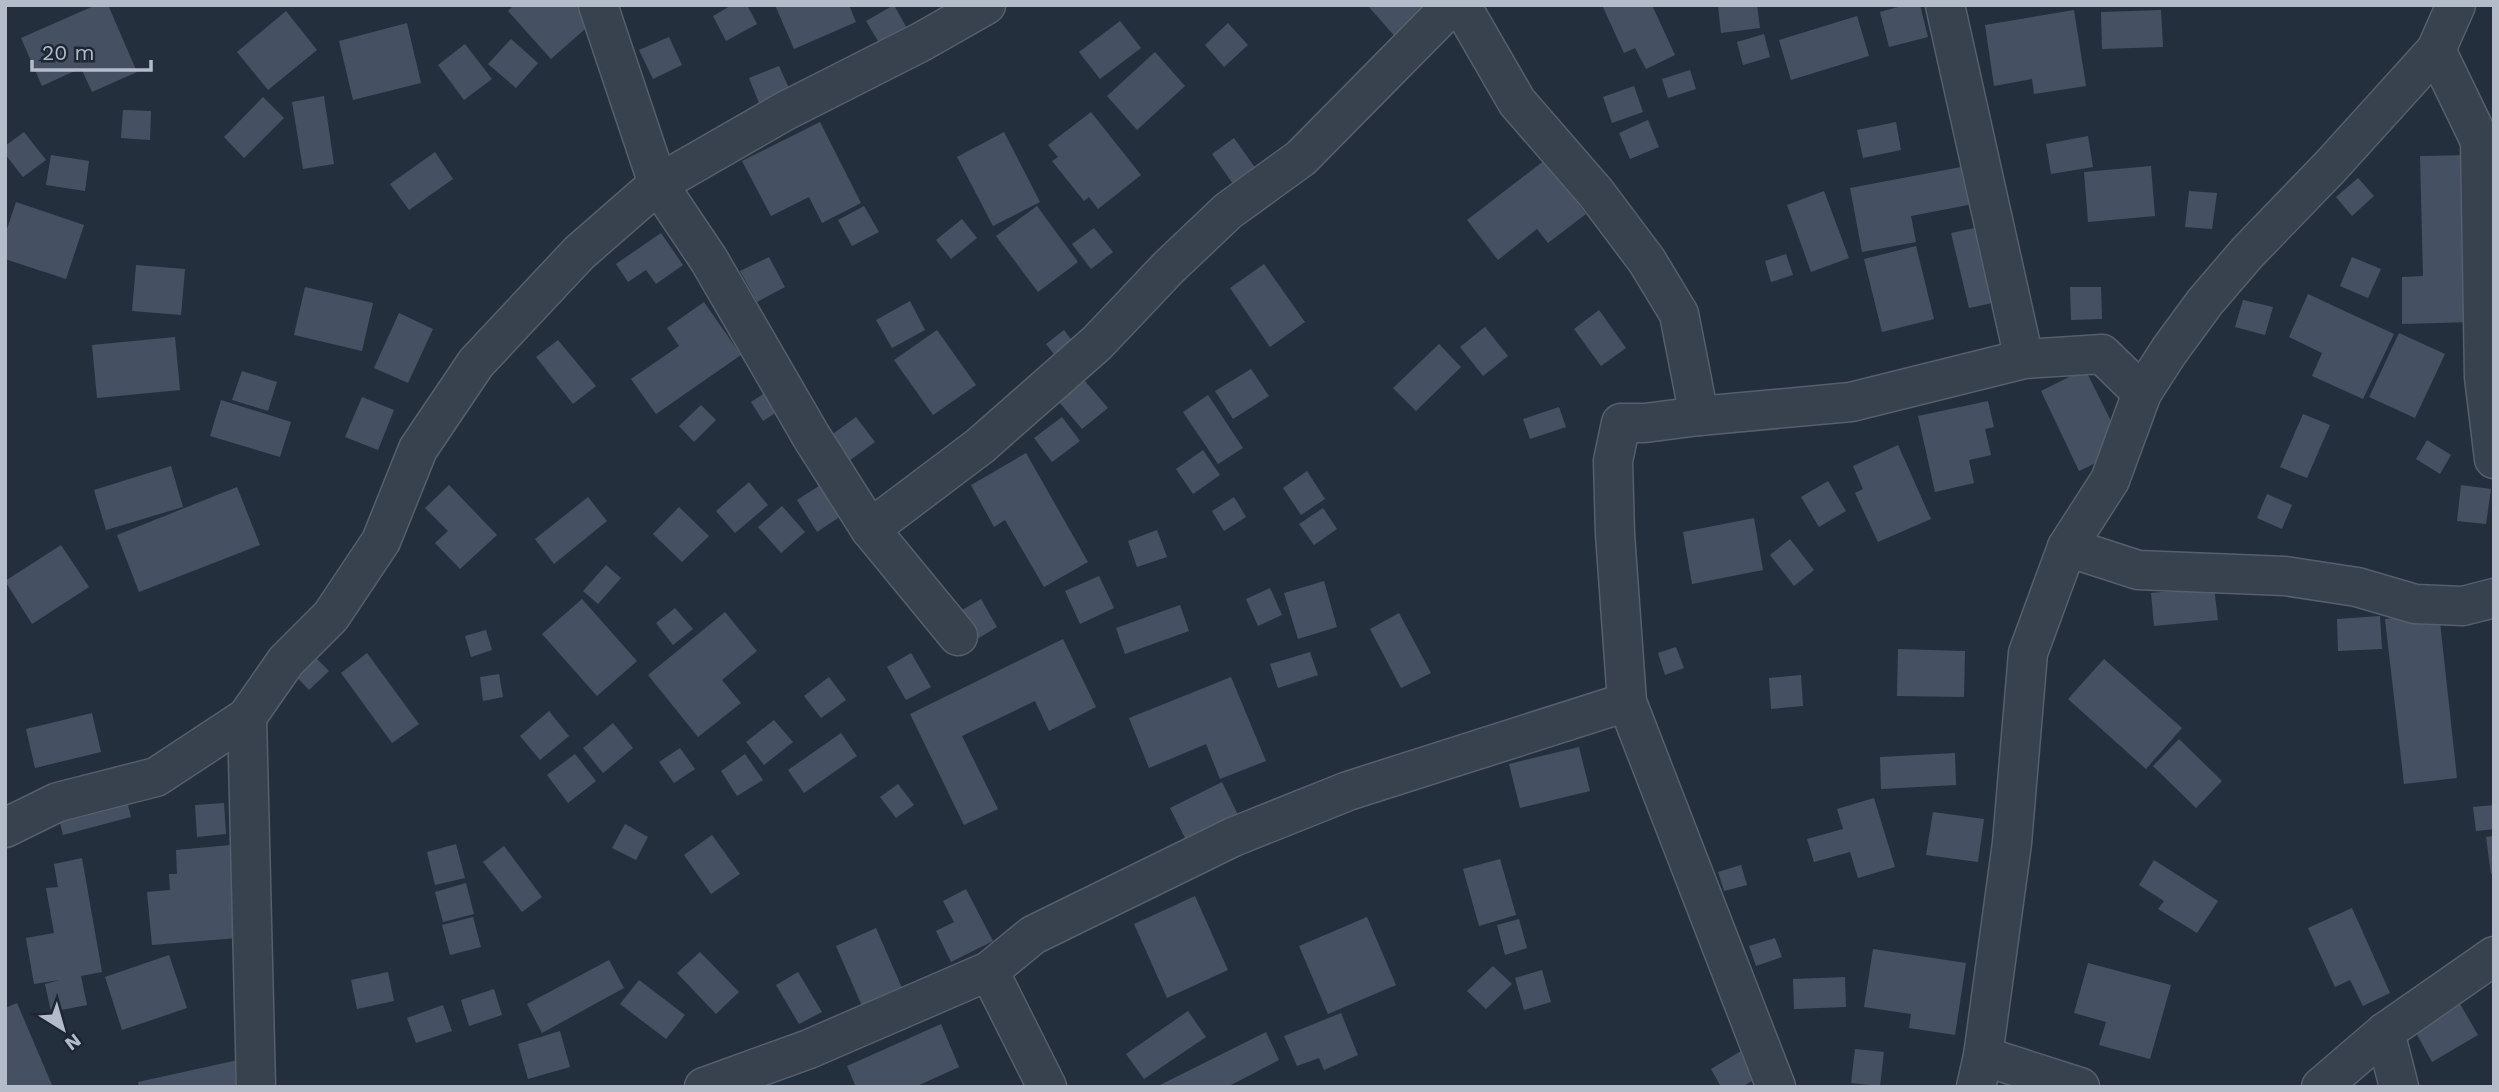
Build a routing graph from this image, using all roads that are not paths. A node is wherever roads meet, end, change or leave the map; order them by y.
1 (598, 5) edge
2 (986, 5) edge
3 (1452, 5) edge
4 (1461, 5) edge
5 (1945, 5) edge
6 (2456, 5) edge
7 (2436, 50) junction
8 (658, 184) junction
9 (2025, 359) junction
10 (2142, 393) junction
11 (1699, 416) junction
12 (2494, 459) edge
13 (870, 529) junction
14 (2067, 547) junction
15 (2494, 598) edge
16 (958, 636) dead end
17 (1628, 702) junction
18 (247, 717) junction
19 (5, 828) edge
20 (2494, 956) edge
21 (989, 971) junction
22 (2385, 1032) junction
23 (1980, 1071) edge
24 (256, 1087) edge
25 (704, 1087) edge
26 (1047, 1087) edge
27 (1776, 1087) edge
28 (2080, 1087) edge
29 (2321, 1087) edge
30 (2399, 1087) edge

1 - 8 street
2 - 8 street
3 - 13 street
4 - 11 street
5 - 9 street
6 - 7 street
7 - 10 street
7 - 12 street
8 - 13 street
8 - 18 street
9 - 10 street
9 - 11 street
10 - 14 street
11 - 17 street
13 - 16 street
14 - 15 street
14 - 23 street
17 - 21 street
17 - 27 street
18 - 19 street
18 - 24 street
20 - 22 street
21 - 25 street
21 - 26 street
22 - 29 street
22 - 30 street
23 - 28 street

